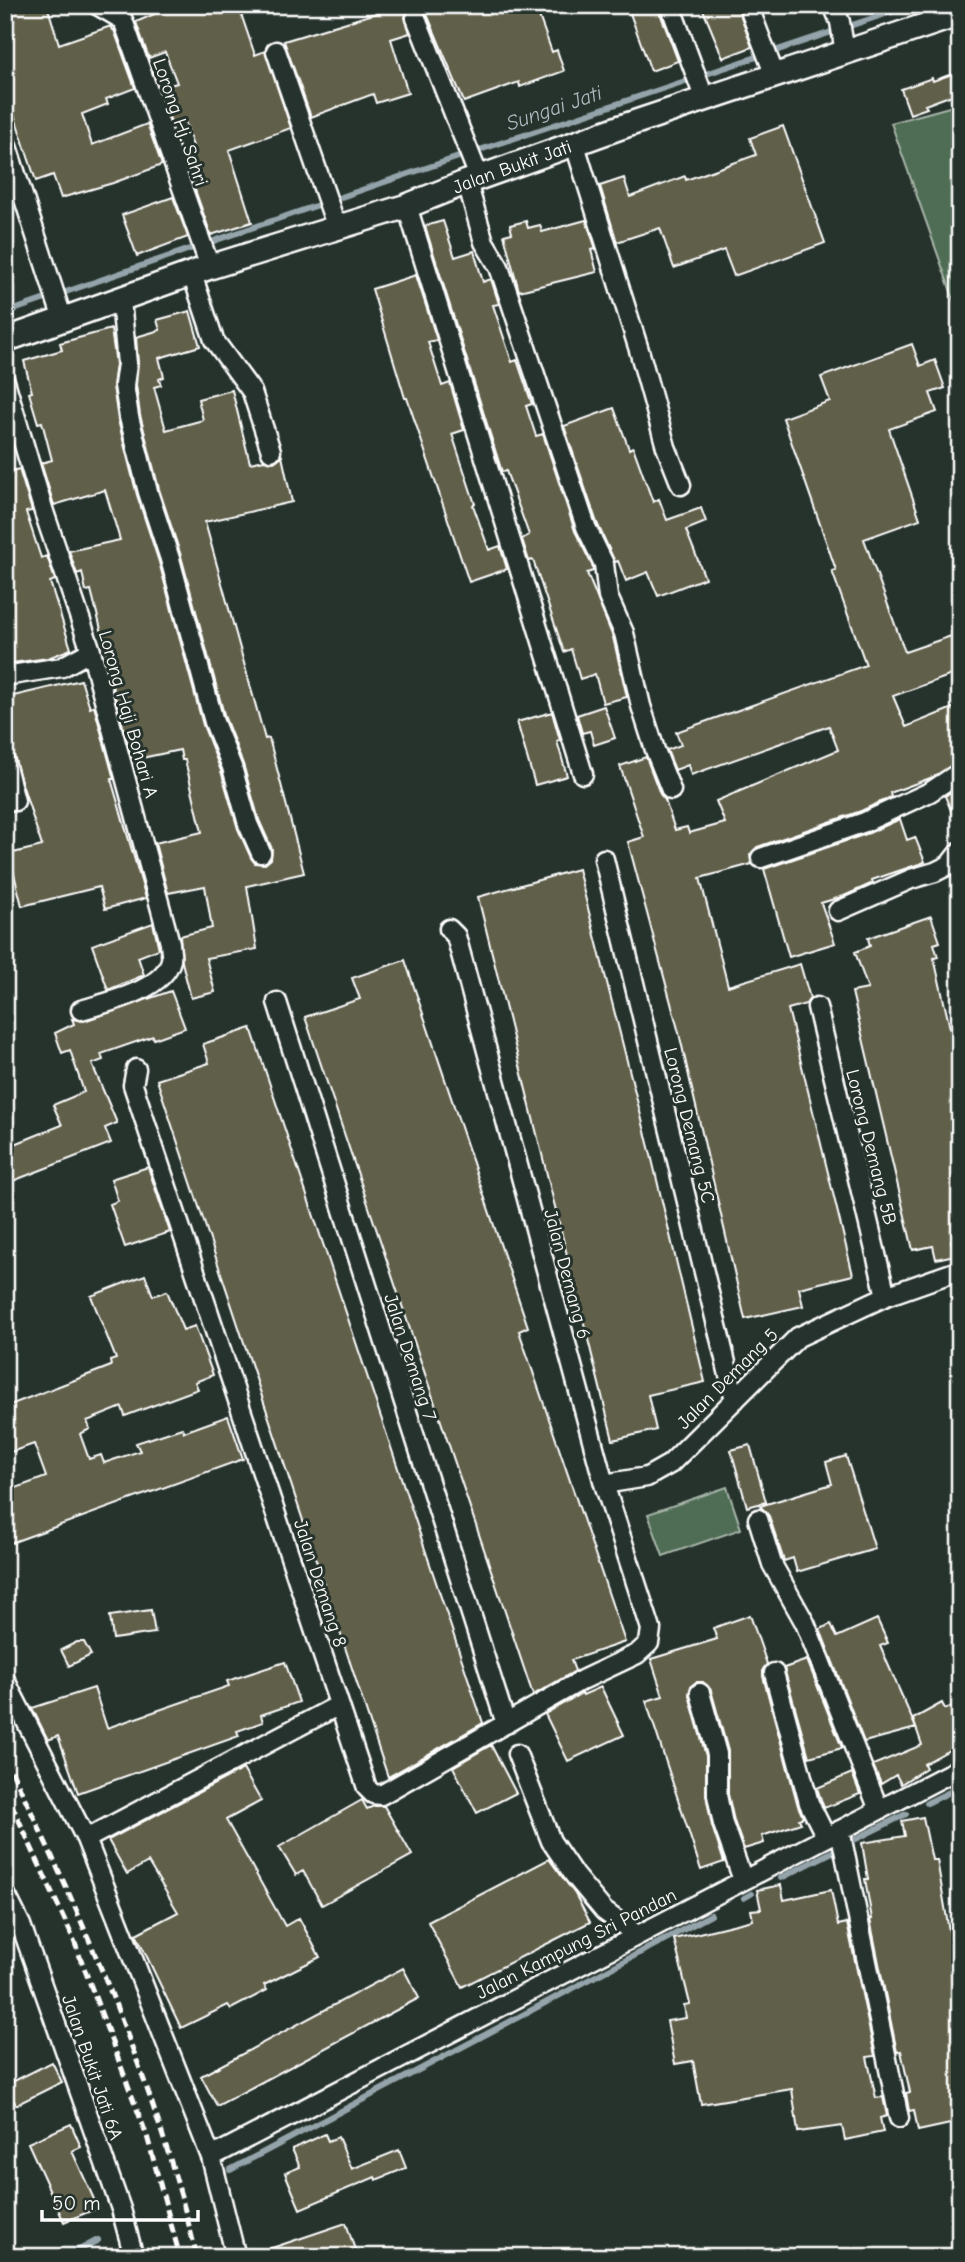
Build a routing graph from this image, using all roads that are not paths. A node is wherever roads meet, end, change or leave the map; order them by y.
1 (97, 5) edge
2 (670, 5) edge
3 (748, 5) edge
4 (954, 12) edge
5 (416, 18) dead end
6 (840, 30) edge
7 (275, 51) dead end
8 (769, 62) junction
9 (701, 86) junction
10 (5, 140) edge
11 (575, 145) junction
12 (471, 166) junction
13 (407, 206) junction
14 (333, 219) junction
15 (201, 271) junction
16 (121, 300) junction
17 (60, 311) junction
18 (5, 340) edge
19 (5, 381) edge
20 (271, 452) dead end
21 (681, 485) dead end
22 (91, 651) junction
23 (5, 676) edge
24 (5, 762) edge
25 (960, 772) edge
26 (583, 774) dead end
27 (671, 790) dead end
28 (15, 801) dead end
29 (960, 851) edge
30 (261, 853) dead end
31 (761, 858) dead end
32 (604, 859) dead end
33 (838, 911) dead end
34 (449, 929) dead end
35 (277, 1002) dead end
36 (817, 1007) dead end
37 (81, 1010) dead end
38 (136, 1069) dead end
39 (960, 1270) edge
40 (886, 1296) junction
41 (735, 1400) junction
42 (604, 1484) junction
43 (758, 1519) dead end
44 (651, 1629) joint
45 (774, 1673) dead end
46 (5, 1680) edge
47 (700, 1693) dead end
48 (340, 1705) junction
49 (506, 1724) junction
50 (517, 1754) dead end
51 (960, 1768) edge
52 (879, 1810) junction
53 (833, 1833) junction
54 (86, 1839) junction
55 (743, 1880) junction
56 (5, 1893) edge
57 (637, 1935) junction
58 (899, 2118) dead end
59 (211, 2157) junction
60 (134, 2257) edge
61 (236, 2257) edge

1 - 15 street, Lorong Hj. Sahri
2 - 9 street
3 - 8 street
4 - 6 street, Jalan Bukit Jati
5 - 12 street
6 - 8 street, Jalan Bukit Jati
7 - 14 street
8 - 9 street, Jalan Bukit Jati
9 - 11 street, Jalan Bukit Jati
10 - 17 street
11 - 12 street, Jalan Bukit Jati
11 - 21 street
12 - 13 street, Jalan Bukit Jati
12 - 27 street
13 - 14 street, Jalan Bukit Jati
13 - 26 street
14 - 15 street, Jalan Bukit Jati
15 - 16 street, Jalan Bukit Jati
15 - 20 street, Lorong Hj. Sahri
16 - 17 street, Jalan Bukit Jati
16 - 30 street
17 - 18 street, Jalan Bukit Jati
19 - 22 street, Lorong Haji Bohari A
22 - 23 street
22 - 37 street, Lorong Haji Bohari A
24 - 28 street
25 - 31 street
29 - 33 street
32 - 41 street, Lorong Demang 5C
34 - 42 street, Jalan Demang 6
35 - 49 street, Jalan Demang 7
36 - 40 street, Lorong Demang 5B
38 - 48 street, Jalan Demang 8
39 - 40 street, Jalan Demang 5
40 - 41 street, Jalan Demang 5
41 - 42 street, Jalan Demang 5
42 - 44 street, Jalan Demang 6
43 - 52 street
44 - 49 street, Jalan Demang 8
45 - 53 street
46 - 54 street
47 - 55 street
48 - 49 street, Jalan Demang 8
48 - 54 street
50 - 57 street
51 - 52 street, Jalan Kampung Sri Pandan
52 - 53 street, Jalan Kampung Sri Pandan
53 - 55 street, Jalan Kampung Sri Pandan
53 - 58 street
54 - 59 street
55 - 57 street, Jalan Kampung Sri Pandan
56 - 60 street, Jalan Bukit Jati 6A
57 - 59 street, Jalan Kampung Sri Pandan
59 - 61 street

